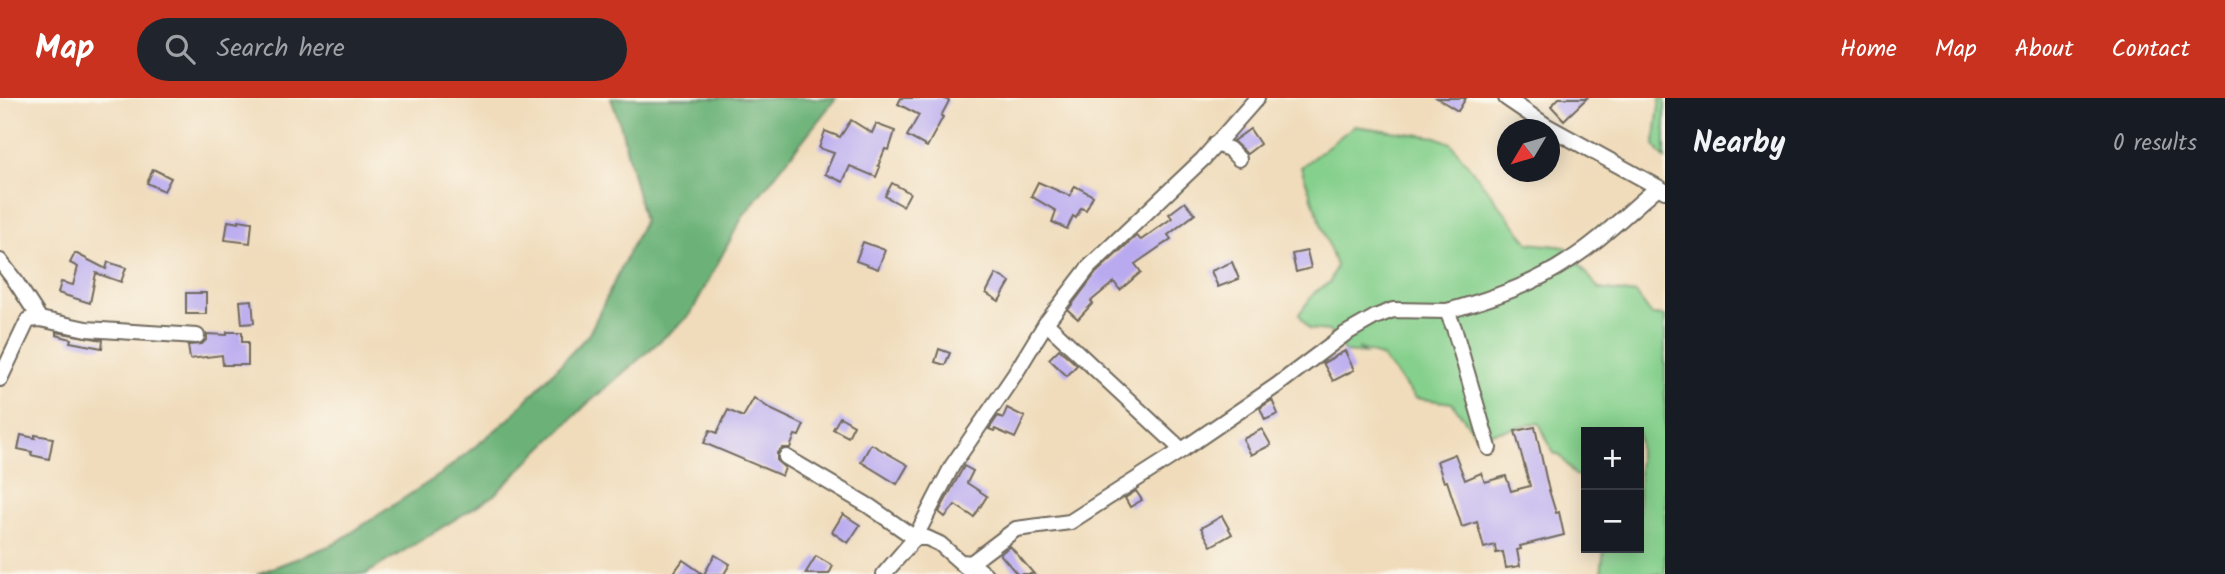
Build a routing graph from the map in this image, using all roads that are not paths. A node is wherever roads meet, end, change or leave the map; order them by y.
1 (1257, 98) edge
2 (1506, 98) edge
3 (1214, 144) junction
4 (1239, 159) dead end
5 (1661, 189) edge
6 (0, 261) edge
7 (1447, 312) junction
8 (40, 318) junction
9 (1046, 323) junction
10 (197, 336) dead end
11 (0, 379) edge
12 (1489, 448) dead end
13 (1182, 450) junction
14 (786, 457) dead end
15 (915, 538) junction
16 (964, 568) edge
17 (884, 574) edge
18 (985, 574) edge

1 - 3 street
2 - 5 street
3 - 4 street
3 - 9 street
5 - 7 street
6 - 8 street
7 - 12 street
7 - 13 street
8 - 10 street
8 - 11 street
9 - 13 street
9 - 15 street
13 - 16 street
14 - 15 street
15 - 16 street
15 - 17 street
16 - 18 street

